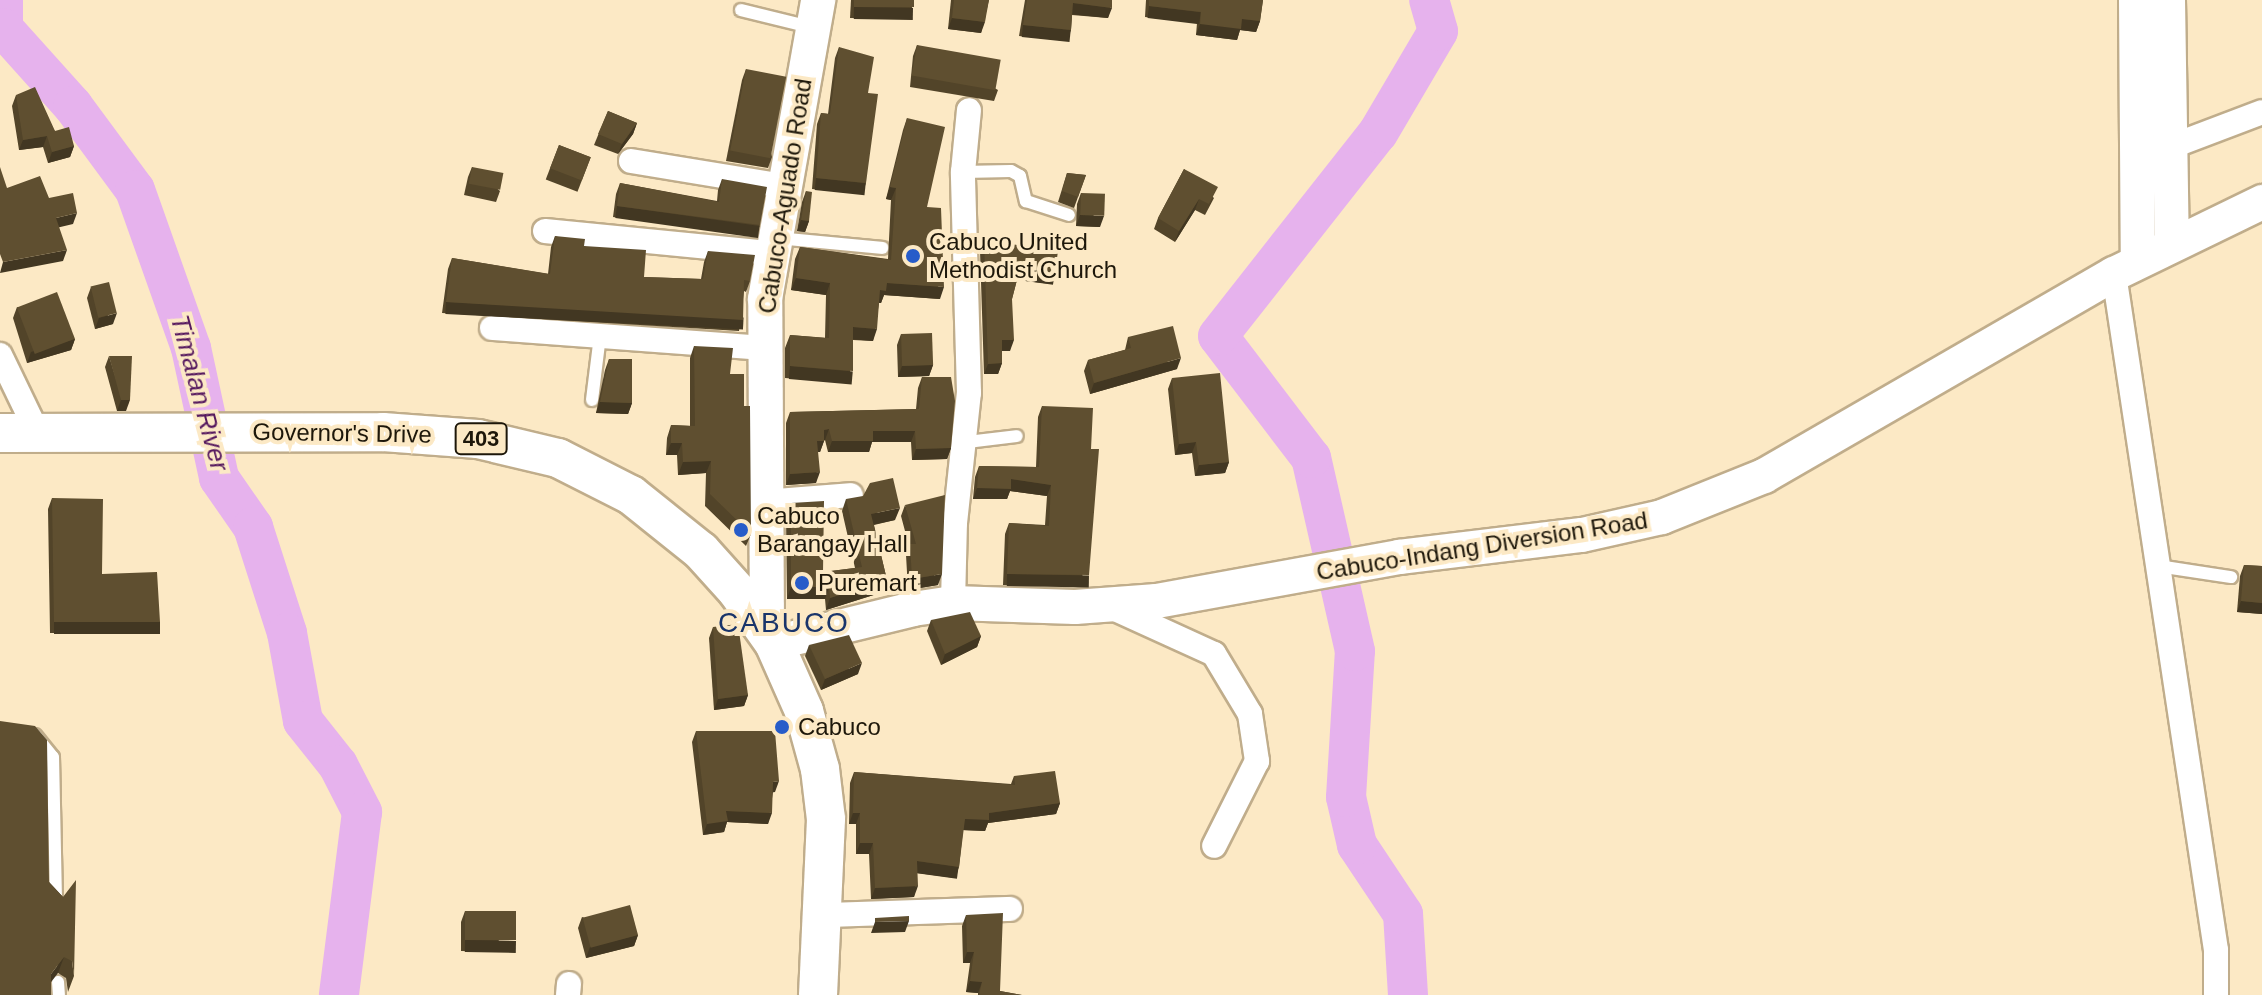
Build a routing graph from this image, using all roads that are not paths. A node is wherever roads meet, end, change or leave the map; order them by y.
1 (2136, 0) edge
2 (2168, 0) edge
3 (741, 10) dead end
4 (816, 14) edge
5 (969, 110) dead end
6 (2262, 112) edge
7 (2170, 147) junction
8 (631, 161) dead end
9 (963, 172) junction
10 (784, 186) junction
11 (2262, 202) edge
12 (1069, 215) dead end
13 (545, 231) dead end
14 (772, 245) junction
15 (2172, 245) junction
16 (883, 248) dead end
17 (2126, 268) junction
18 (492, 328) dead end
19 (600, 336) junction
20 (762, 348) junction
21 (0, 355) edge
22 (592, 400) dead end
23 (37, 432) junction
24 (0, 433) edge
25 (1017, 436) dead end
26 (967, 442) junction
27 (851, 495) edge
28 (763, 502) junction
29 (2158, 566) junction
30 (2231, 577) dead end
31 (953, 603) junction
32 (1109, 606) junction
33 (770, 638) junction
34 (20, 733) edge
35 (1214, 846) dead end
36 (56, 904) edge
37 (1010, 909) dead end
38 (825, 915) junction
39 (826, 994) edge
40 (2216, 995) edge

1 - 17 main road
2 - 7 main road
3 - 4 lane
4 - 10 main road, Cabuco-Aguado Road
5 - 9 street
6 - 7 street
7 - 15 main road
8 - 10 street
9 - 12 lane
9 - 26 street
10 - 14 main road, Cabuco-Aguado Road
11 - 15 main road, Cabuco-Indang Diversion Road
13 - 14 street
14 - 16 lane
14 - 20 main road, Cabuco-Aguado Road
15 - 17 main road, Cabuco-Indang Diversion Road
17 - 29 street
17 - 32 main road, Cabuco-Indang Diversion Road
18 - 19 street
19 - 20 street
19 - 22 lane
20 - 28 main road, Cabuco-Aguado Road
21 - 23 street
23 - 24 main road, Governor's Drive / 403
23 - 33 main road, Governor's Drive / 403
25 - 26 lane
26 - 31 street
27 - 28 street
28 - 33 main road, Cabuco-Aguado Road
29 - 30 lane
29 - 40 street
31 - 32 main road, Cabuco-Indang Diversion Road
31 - 33 main road, Cabuco-Indang Diversion Road
32 - 35 street
33 - 38 main road, Governor's Drive / 403
34 - 36 lane
37 - 38 street
38 - 39 main road, Governor's Drive / 403

